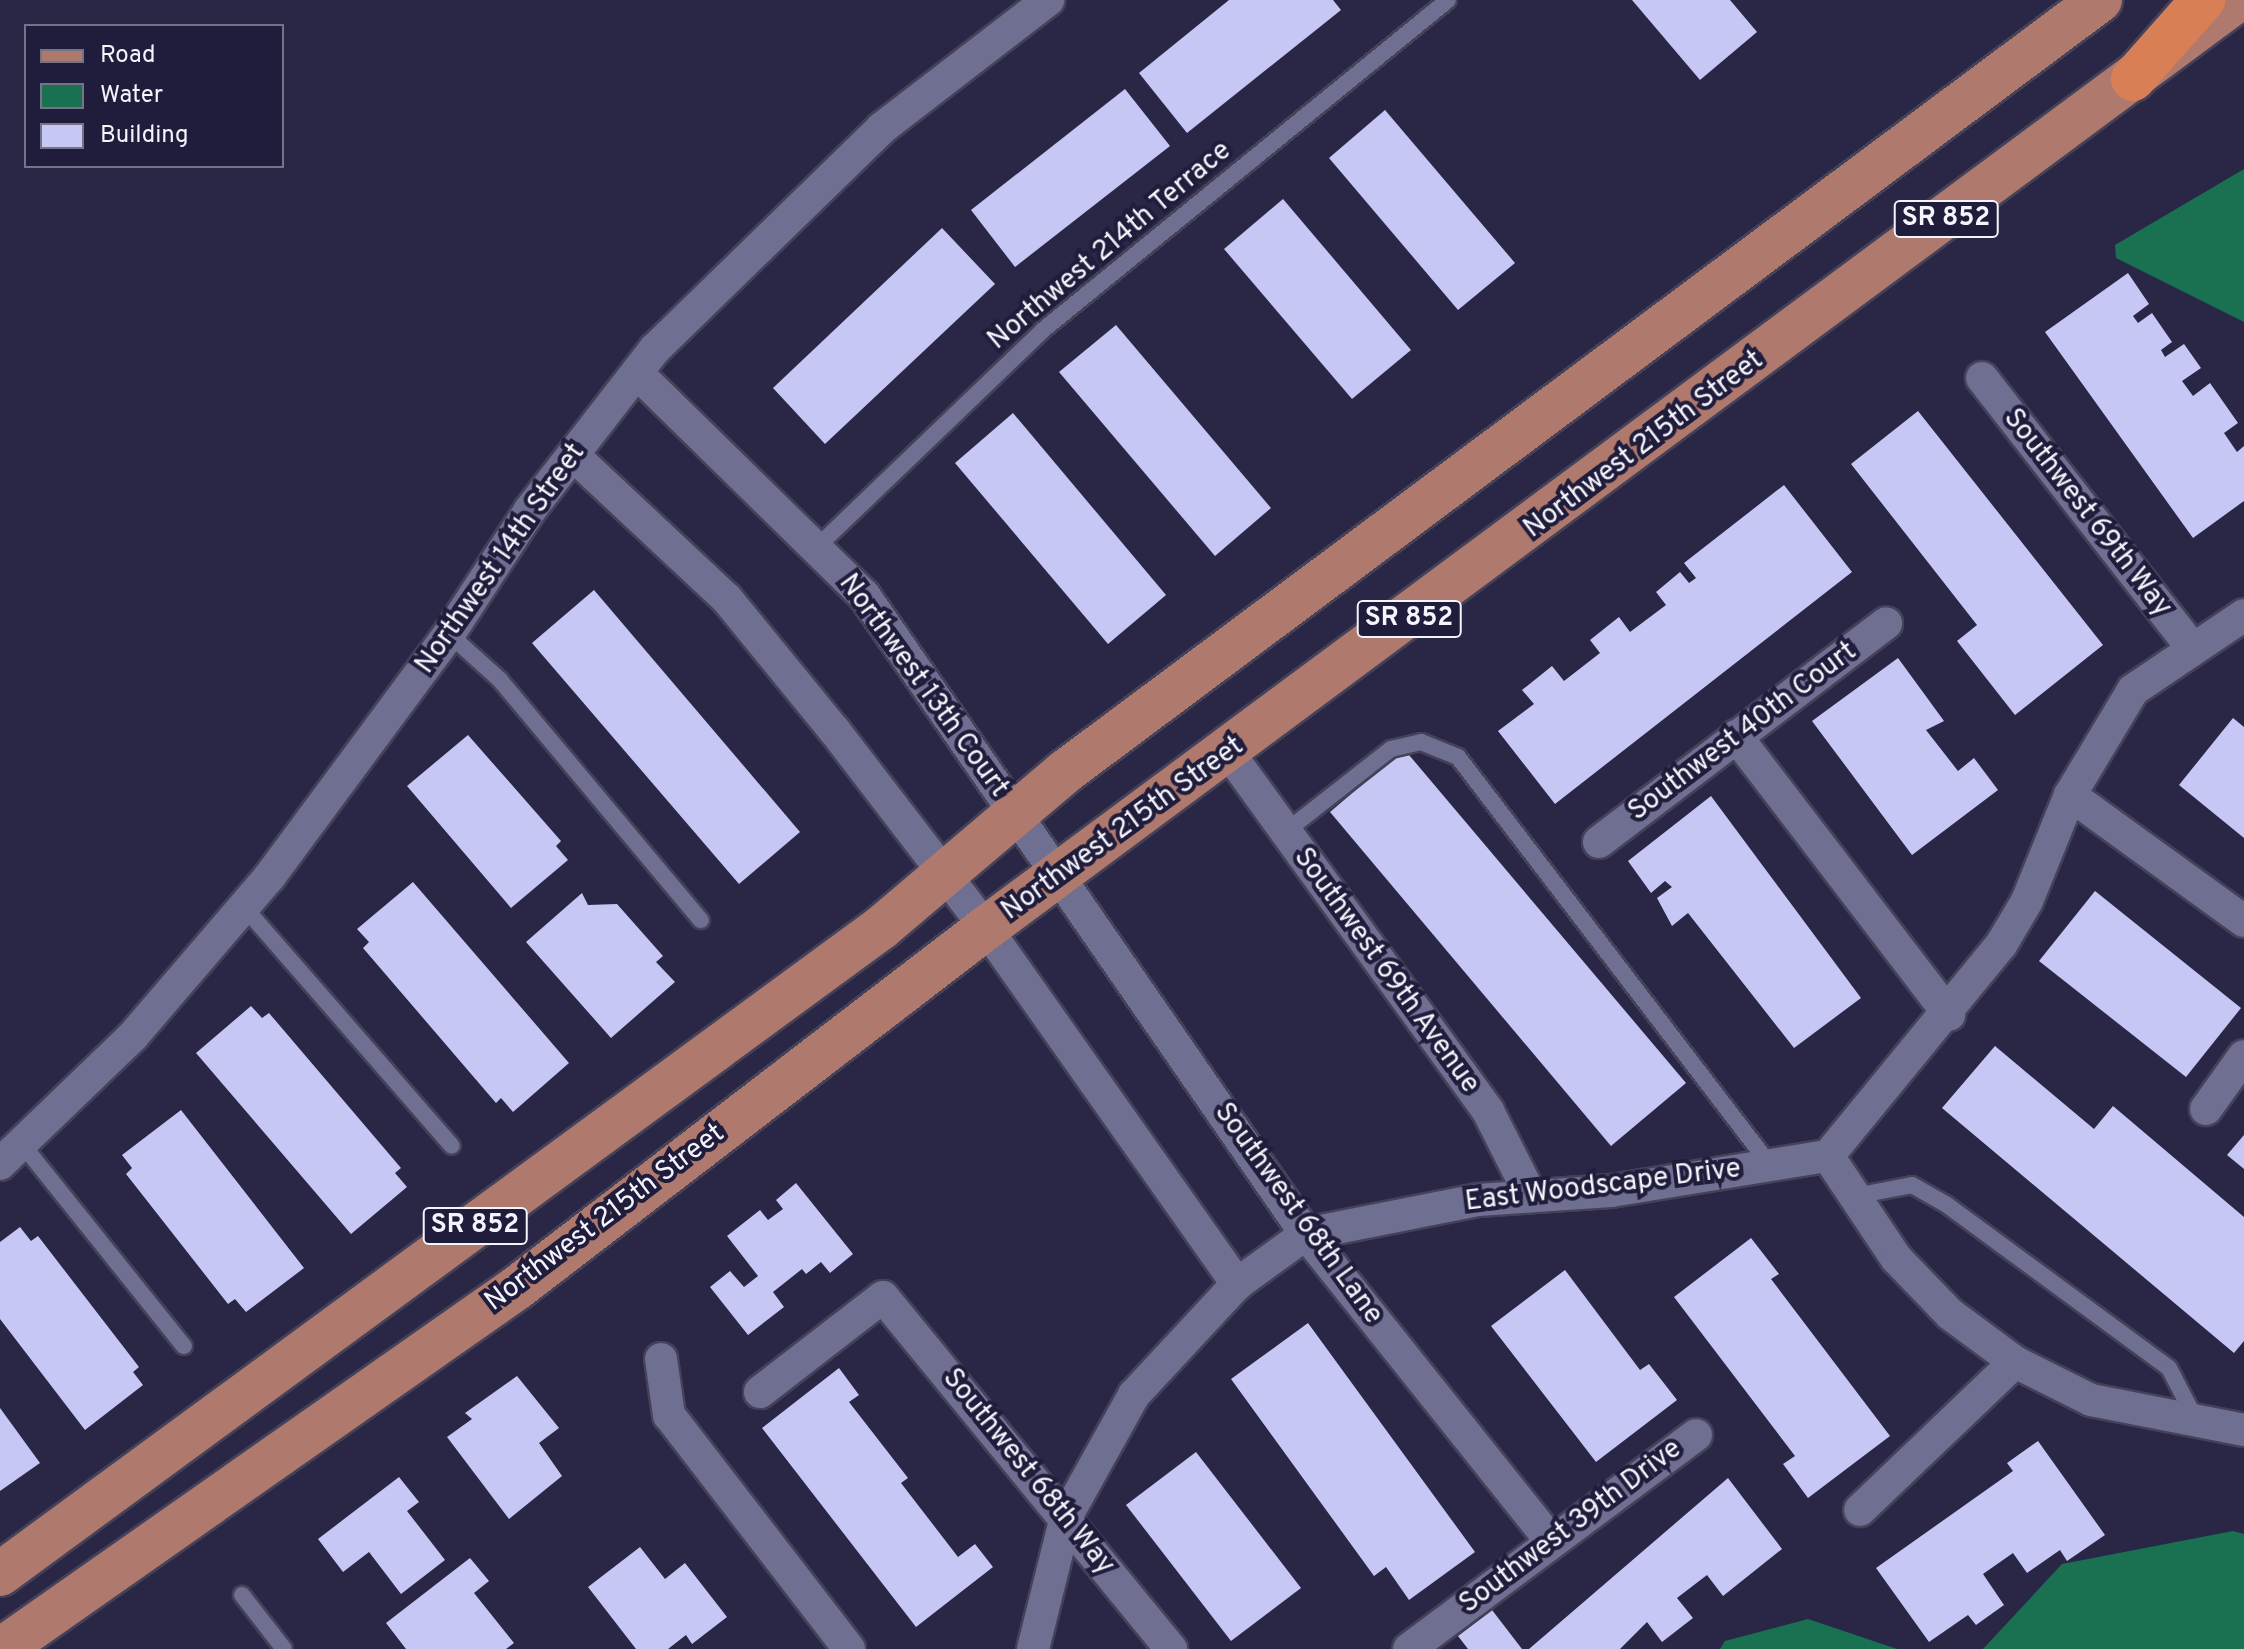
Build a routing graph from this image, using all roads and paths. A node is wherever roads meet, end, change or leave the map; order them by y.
1 (1048, 0) edge
2 (1448, 0) edge
3 (2100, 0) edge
4 (2203, 0) edge
5 (2237, 0) edge
6 (2133, 79) junction
7 (637, 373) junction
8 (1982, 378) dead end
9 (573, 455) junction
10 (818, 546) junction
11 (2244, 615) edge
12 (1886, 623) dead end
13 (449, 634) junction
14 (2192, 648) junction
15 (1736, 736) junction
16 (1229, 753) junction
17 (2070, 795) junction
18 (1015, 813) junction
19 (1285, 832) junction
20 (1599, 842) dead end
21 (944, 871) junction
22 (1057, 877) junction
23 (245, 908) junction
24 (701, 920) dead end
25 (2244, 921) edge
26 (986, 928) junction
27 (1949, 1015) junction
28 (2244, 1056) edge
29 (2206, 1109) dead end
30 (452, 1146) dead end
31 (11, 1154) edge
32 (1828, 1156) junction
33 (1770, 1165) junction
34 (1531, 1196) junction
35 (1855, 1196) junction
36 (1306, 1234) junction
37 (1237, 1284) junction
38 (184, 1346) dead end
39 (661, 1359) dead end
40 (2015, 1362) junction
41 (760, 1392) dead end
42 (2198, 1422) junction
43 (2244, 1430) edge
44 (1696, 1435) dead end
45 (1860, 1510) dead end
46 (1066, 1517) junction
47 (1552, 1542) junction
48 (0, 1574) edge
49 (242, 1595) dead end
50 (2, 1649) edge
51 (284, 1649) edge
52 (849, 1649) edge
53 (1033, 1649) edge
54 (1171, 1649) edge
55 (1409, 1649) edge

1 - 7 street, Northwest 14th Street
2 - 10 lane, Northwest 214th Terrace
3 - 18 main road, SR 852
4 - 6 highway
5 - 6 main road, Northwest 215th Street / SR 852
6 - 16 main road, Northwest 215th Street / SR 852
7 - 9 street, Northwest 14th Street
7 - 10 street, Northwest 13th Court
8 - 14 street, Southwest 69th Way
9 - 13 street, Northwest 14th Street
9 - 21 street
10 - 18 street, Northwest 13th Court
11 - 14 street
12 - 15 street, Southwest 40th Court
13 - 23 street, Northwest 14th Street
13 - 24 lane
14 - 17 street
15 - 20 street, Southwest 40th Court
15 - 27 street
16 - 19 street, Southwest 69th Avenue
16 - 22 main road, Northwest 215th Street / SR 852
17 - 25 street
17 - 27 street
18 - 21 main road, SR 852
18 - 22 street, Northwest 13th Court
19 - 33 lane
19 - 34 street, Southwest 69th Avenue
21 - 26 street
21 - 48 main road, SR 852
22 - 26 main road, Northwest 215th Street / SR 852
22 - 36 street, Southwest 68th Lane
23 - 30 lane
23 - 31 street, Northwest 14th Street
26 - 37 street
26 - 50 main road, Northwest 215th Street / SR 852
27 - 32 street
28 - 29 street
31 - 38 lane
32 - 33 street, East Woodscape Drive
32 - 35 street
33 - 34 street, East Woodscape Drive
34 - 36 street, East Woodscape Drive
35 - 40 street
35 - 42 lane
36 - 37 street, East Woodscape Drive
36 - 47 street, Southwest 68th Lane
37 - 46 street, East Woodscape Drive
39 - 52 street
40 - 42 street
40 - 45 street
41 - 46 street, Southwest 68th Way
42 - 43 street
44 - 47 street, Southwest 39th Drive
46 - 53 street, East Woodscape Drive
46 - 54 street, Southwest 68th Way
47 - 55 street, Southwest 39th Drive
49 - 51 lane

